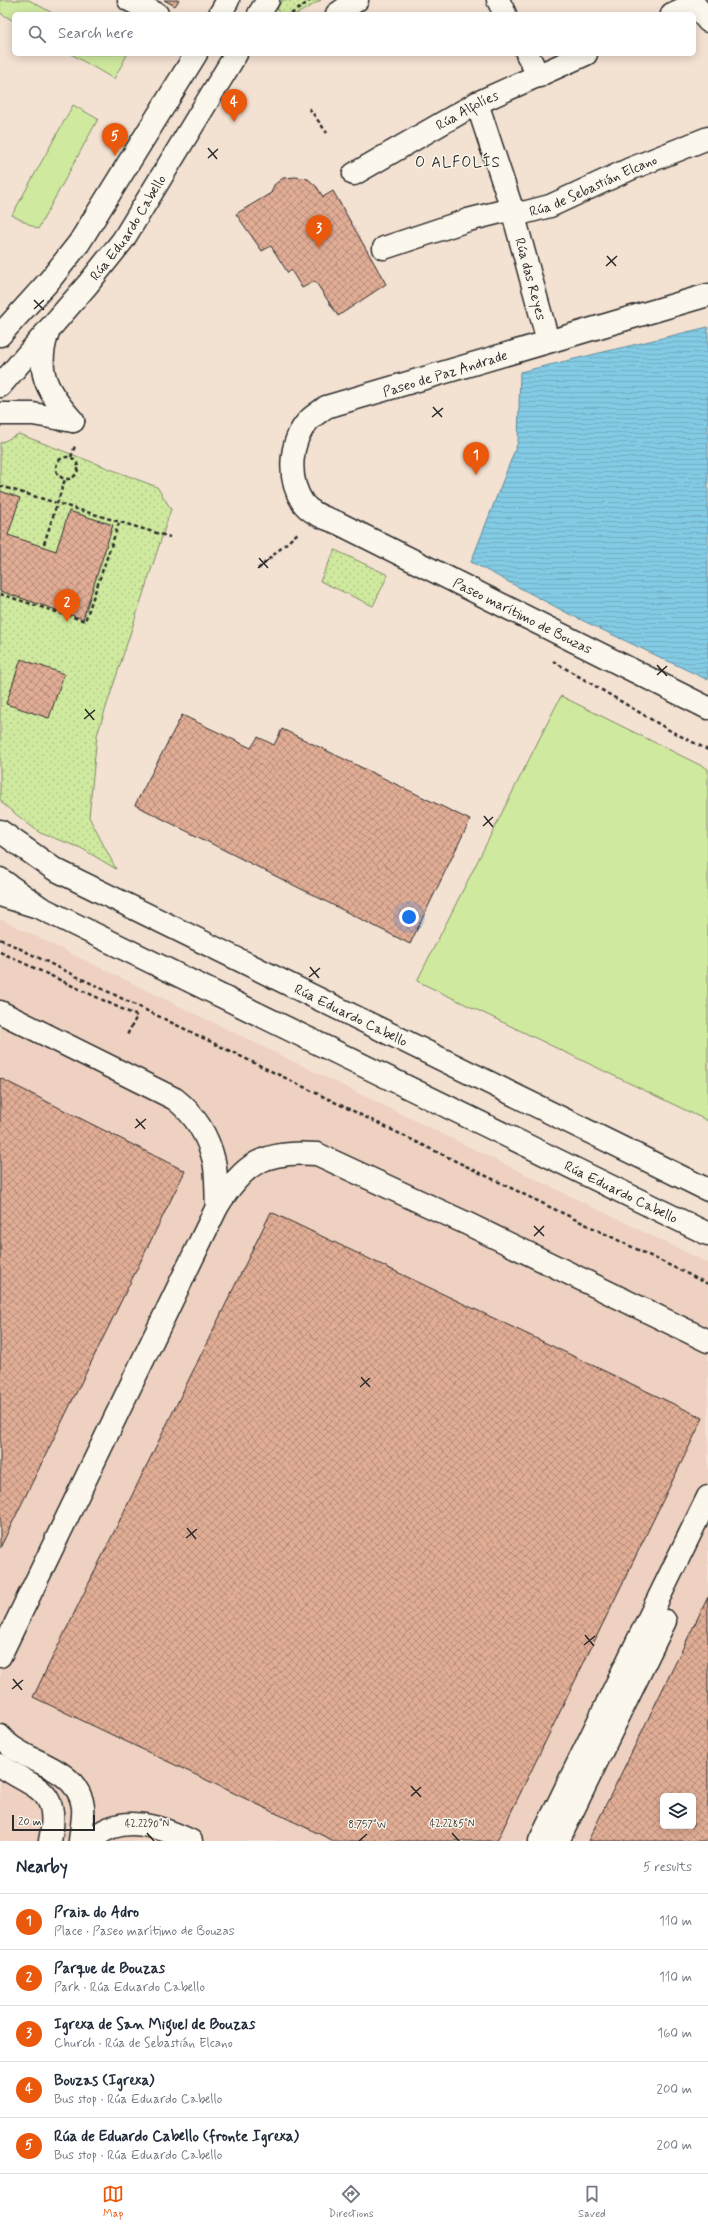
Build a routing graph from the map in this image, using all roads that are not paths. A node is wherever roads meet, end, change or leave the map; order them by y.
1 (129, 0) edge
2 (228, 0) edge
3 (268, 0) edge
4 (357, 0) edge
5 (498, 0) edge
6 (692, 2) edge
7 (153, 12) edge
8 (221, 12) edge
9 (260, 12) edge
10 (340, 12) edge
11 (504, 12) edge
12 (675, 12) edge
13 (708, 21) edge
14 (195, 56) edge
15 (235, 56) edge
16 (528, 56) edge
17 (582, 56) edge
18 (539, 76) junction
19 (477, 103) junction
20 (708, 138) edge
21 (354, 174) dead end
22 (512, 209) junction
23 (384, 248) dead end
24 (708, 295) edge
25 (50, 329) junction
26 (0, 334) edge
27 (548, 341) junction
28 (0, 386) edge
29 (0, 414) edge
30 (338, 523) joint
31 (708, 708) edge
32 (0, 831) edge
33 (0, 879) edge
34 (0, 895) edge
35 (41, 908) junction
36 (0, 1012) edge
37 (708, 1190) edge
38 (217, 1208) junction
39 (708, 1234) edge
40 (708, 1340) edge
41 (708, 1497) edge
42 (708, 1531) edge
43 (0, 1656) edge
44 (0, 1736) edge
45 (0, 1765) edge
46 (50, 1841) edge
47 (80, 1841) edge
48 (91, 1841) edge
49 (190, 1841) edge
50 (540, 1841) edge
51 (558, 1841) edge

1 - 7 main road
2 - 8 main road
3 - 9 main road
4 - 10 main road
5 - 11 main road
6 - 12 main road
6 - 13 main road
14 - 26 main road
15 - 25 main road, Rúa Eduardo Cabello
16 - 18 main road
17 - 18 main road, Rúa Alfolíes
18 - 19 main road, Rúa Alfolíes
19 - 21 main road, Rúa Alfolíes
19 - 22 main road, Rúa das Reyes
20 - 22 main road, Rúa de Sebastián Elcano
22 - 23 main road, Rúa de Sebastián Elcano
22 - 27 main road, Rúa das Reyes
24 - 27 main road, Paseo de Paz Andrade
25 - 28 main road, Rúa Eduardo Cabello
25 - 29 main road
27 - 30 main road, Paseo de Paz Andrade
30 - 31 main road, Paseo marítimo de Bouzas
32 - 37 main road, Rúa Eduardo Cabello
33 - 35 main road, Rúa Eduardo Cabello
34 - 35 main road
35 - 39 main road, Rúa Eduardo Cabello
36 - 38 main road
38 - 40 main road
38 - 43 main road
41 - 50 main road
42 - 51 main road
44 - 47 main road
45 - 46 main road
48 - 49 main road

